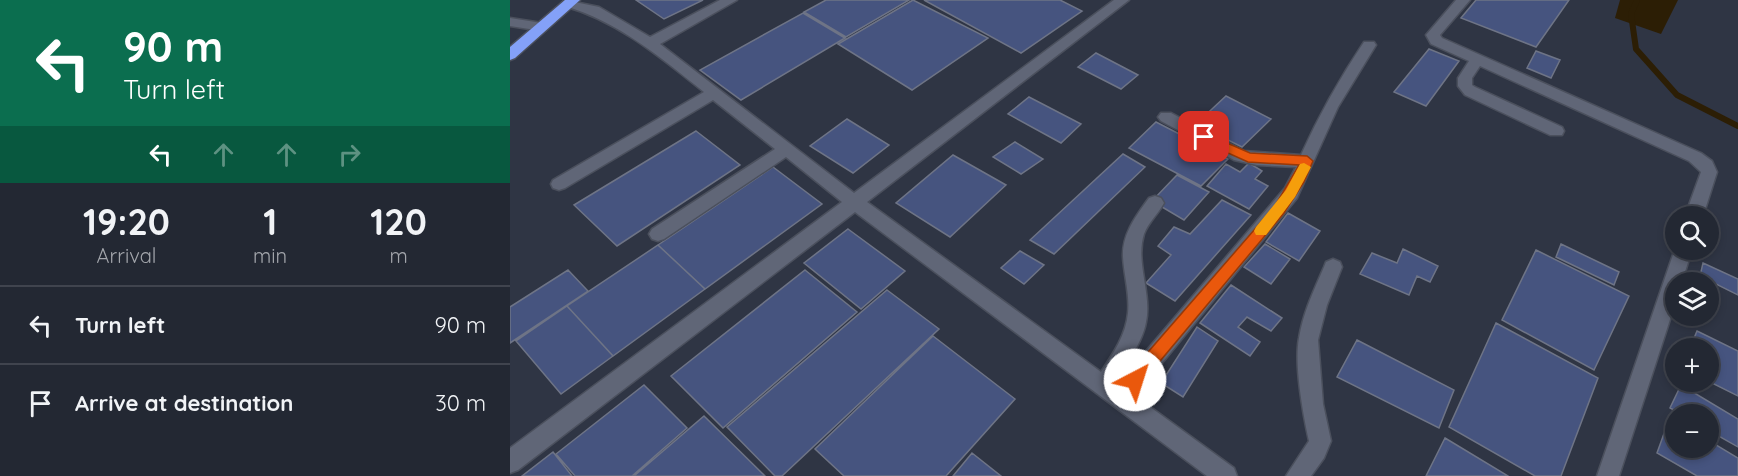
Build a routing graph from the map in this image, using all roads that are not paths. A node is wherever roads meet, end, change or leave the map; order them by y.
1 (730, 0) edge
2 (1122, 0) edge
3 (1463, 0) edge
4 (571, 2) edge
5 (510, 22) edge
6 (542, 27) junction
7 (650, 43) junction
8 (1369, 45) dead end
9 (510, 55) edge
10 (1476, 61) junction
11 (714, 93) junction
12 (1166, 117) dead end
13 (1556, 131) dead end
14 (786, 149) junction
15 (1307, 161) junction
16 (559, 184) dead end
17 (854, 202) junction
18 (1155, 203) dead end
19 (1697, 206) edge
20 (658, 234) dead end
21 (1679, 260) edge
22 (1333, 267) dead end
23 (1112, 392) junction
24 (510, 462) edge
25 (1226, 476) edge
26 (1297, 476) edge
27 (1608, 476) edge

1 - 7 street
2 - 17 street
3 - 10 street
4 - 6 highway
4 - 7 street
5 - 6 street
6 - 9 highway
7 - 11 street
8 - 15 street
10 - 13 street
10 - 19 street
11 - 14 street
11 - 16 street
12 - 15 street
14 - 17 street
14 - 20 street
15 - 23 street
17 - 23 street
17 - 24 street
18 - 23 street
21 - 27 street
22 - 26 street
23 - 25 street

